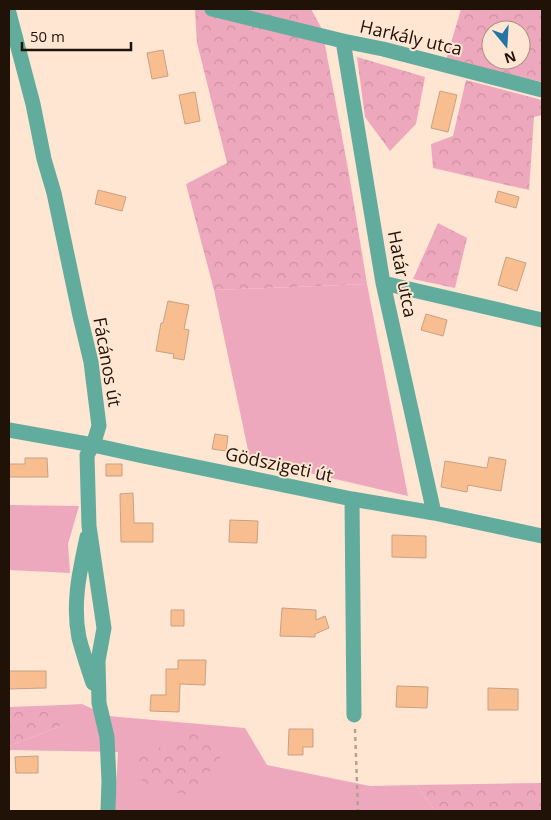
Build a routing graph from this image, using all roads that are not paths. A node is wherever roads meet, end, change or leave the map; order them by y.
1 (212, 9) edge
2 (9, 13) edge
3 (343, 41) junction
4 (542, 90) edge
5 (383, 283) junction
6 (542, 320) edge
7 (9, 430) edge
8 (93, 444) junction
9 (352, 499) junction
10 (434, 513) junction
11 (89, 526) junction
12 (542, 536) edge
13 (99, 703) junction
14 (354, 714) road end
15 (108, 811) edge

1 - 3 street, Harkály utca
2 - 8 street, Fácános út
3 - 4 street, Harkály utca
3 - 5 street, Határ utca
5 - 6 street
5 - 10 street, Határ utca
7 - 8 street, Gödszigeti út
8 - 9 street, Gödszigeti út
8 - 11 street, Fácános út
9 - 10 street, Gödszigeti út
9 - 14 street
10 - 12 street, Gödszigeti út
11 - 13 street, Fácános út
11 - 13 street
13 - 15 street, Fácános út

